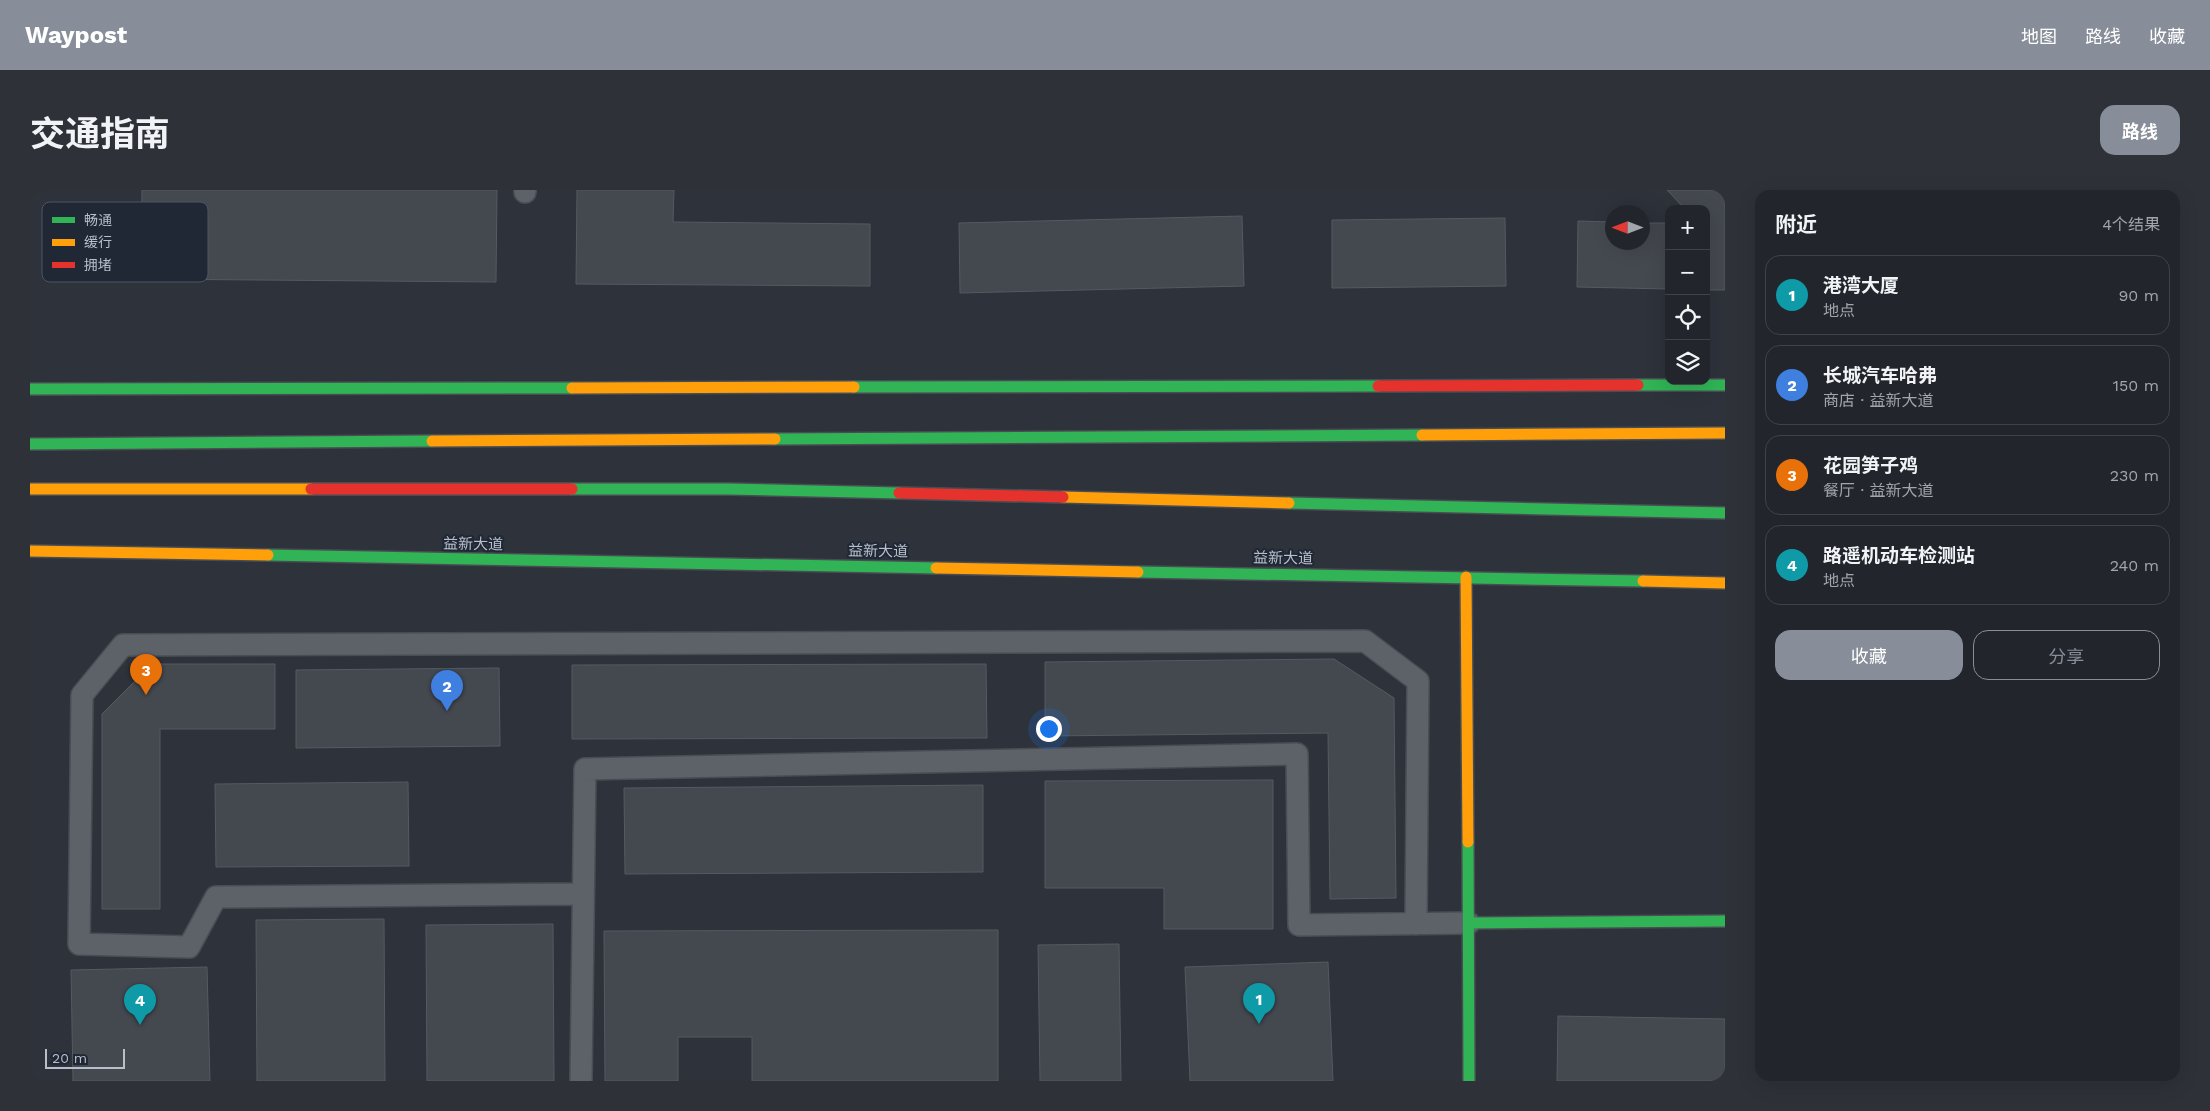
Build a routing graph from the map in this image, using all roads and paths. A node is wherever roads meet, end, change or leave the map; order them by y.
1 (1725, 385) edge
2 (30, 389) edge
3 (1725, 433) edge
4 (30, 444) edge
5 (30, 488) edge
6 (1725, 512) edge
7 (30, 551) edge
8 (1466, 577) junction
9 (1725, 583) edge
10 (583, 894) junction
11 (1725, 921) edge
12 (1469, 923) junction
13 (1416, 924) junction
14 (581, 1081) edge
15 (1468, 1081) edge

1 - 2 main road
3 - 4 main road
5 - 6 main road
7 - 8 main road, 益新大道
8 - 9 main road, 益新大道
8 - 12 main road
10 - 13 street
10 - 13 street
10 - 14 street
11 - 12 main road
12 - 13 street
12 - 15 main road

